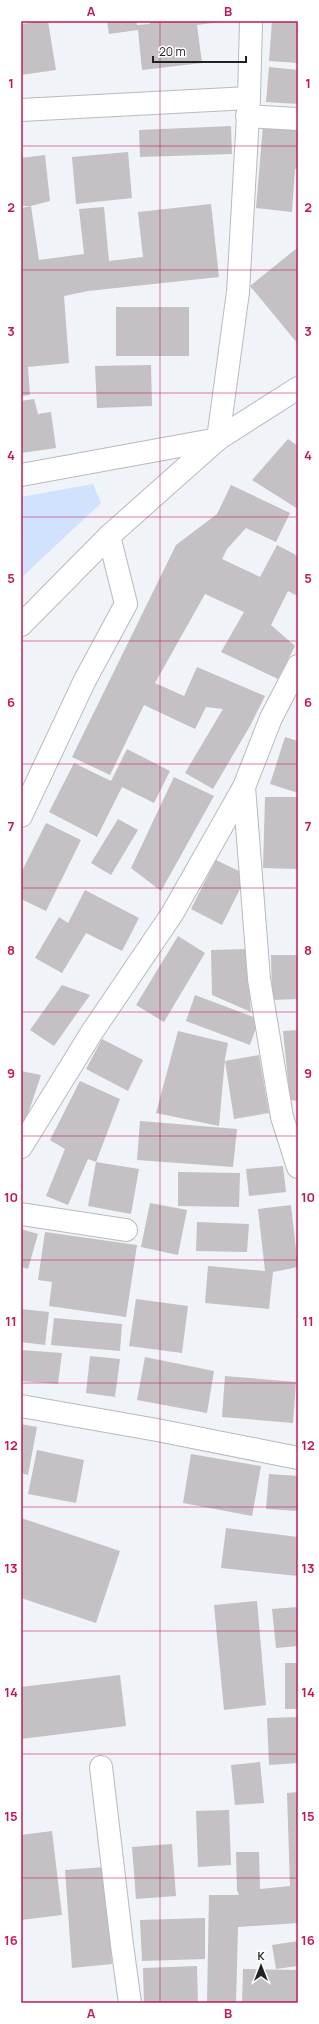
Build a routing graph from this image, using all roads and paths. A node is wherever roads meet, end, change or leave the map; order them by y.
1 (251, 21) edge
2 (248, 107) junction
3 (21, 110) edge
4 (298, 119) edge
5 (298, 388) edge
6 (218, 439) junction
7 (21, 475) edge
8 (109, 536) junction
9 (21, 625) edge
10 (298, 666) edge
11 (244, 787) junction
12 (21, 816) edge
13 (21, 1147) edge
14 (298, 1167) edge
15 (21, 1214) edge
16 (126, 1230) dead end
17 (21, 1406) edge
18 (298, 1458) edge
19 (101, 1767) dead end
20 (130, 2003) edge

1 - 2 street
2 - 3 street
2 - 4 street
2 - 6 street
5 - 6 street
6 - 7 street
6 - 8 street
8 - 9 street
8 - 12 street
10 - 11 street
11 - 13 street
11 - 14 street
15 - 16 street
17 - 18 street
19 - 20 street

